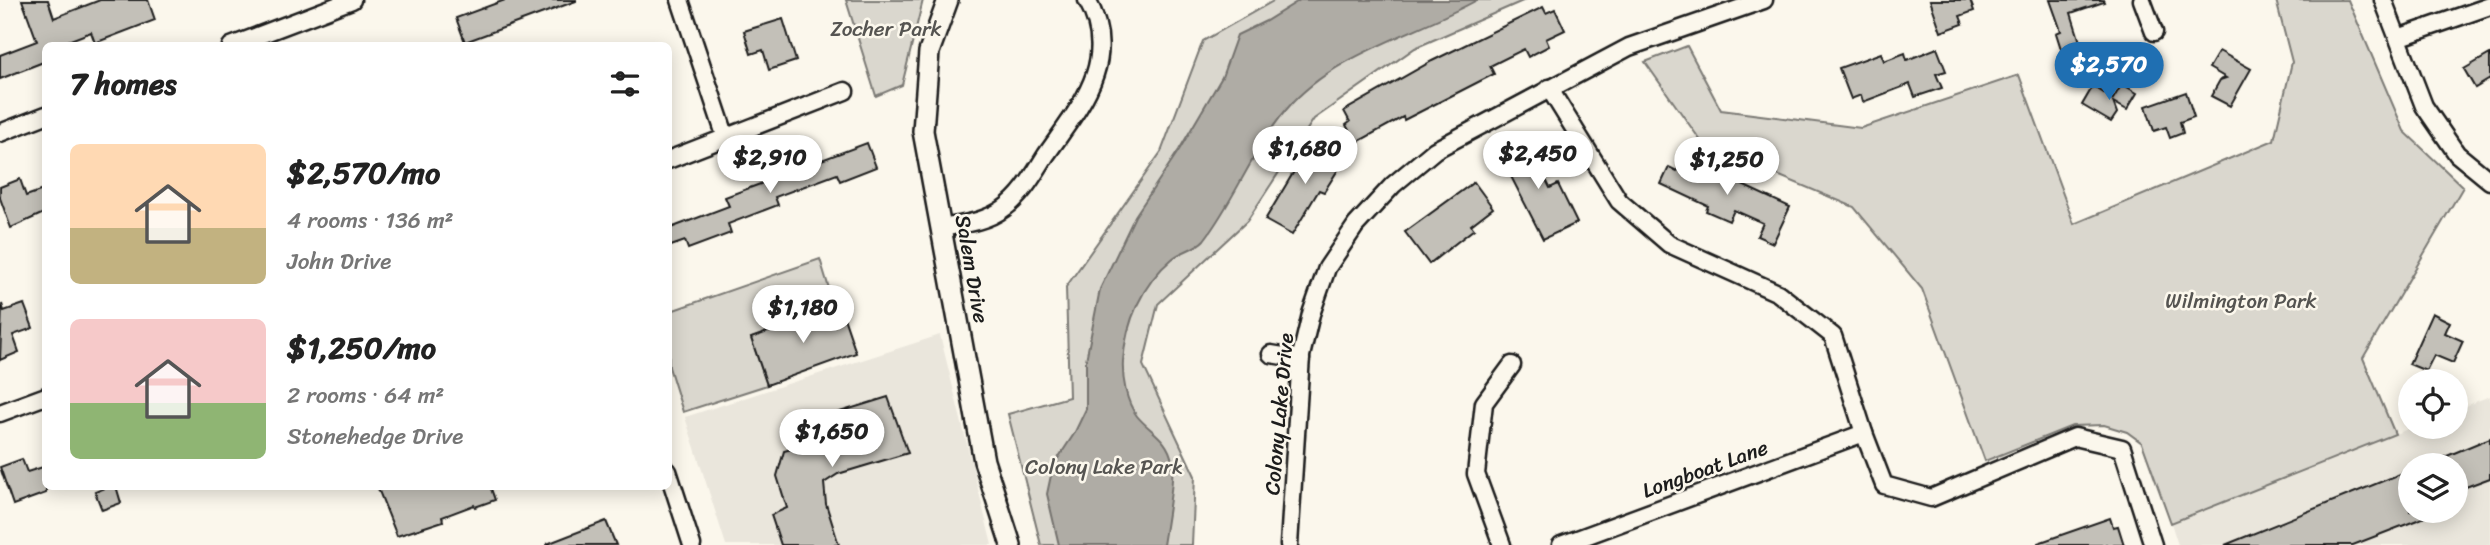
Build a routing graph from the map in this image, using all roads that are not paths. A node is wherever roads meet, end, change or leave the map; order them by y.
1 (352, 0) edge
2 (680, 0) edge
3 (947, 0) edge
4 (1087, 0) edge
5 (1764, 0) edge
6 (2142, 0) edge
7 (2383, 0) edge
8 (2490, 6) edge
9 (2154, 32) dead end
10 (2398, 38) junction
11 (242, 42) edge
12 (1549, 88) junction
13 (845, 91) dead end
14 (42, 116) edge
15 (0, 132) edge
16 (726, 138) junction
17 (672, 158) edge
18 (2490, 181) edge
19 (942, 228) junction
20 (1271, 354) dead end
21 (1301, 359) junction
22 (1512, 365) dead end
23 (42, 397) edge
24 (0, 413) edge
25 (1864, 433) junction
26 (672, 483) edge
27 (692, 545) edge
28 (1011, 545) edge
29 (1289, 545) edge
30 (1502, 545) edge
31 (1561, 545) edge
32 (2154, 545) edge

1 - 11 street
2 - 16 street
3 - 19 street, Salem Drive
4 - 19 street
5 - 12 street, Colony Lake Drive
6 - 9 street
7 - 10 street
8 - 10 street
10 - 18 street
12 - 21 street, Colony Lake Drive
12 - 25 street
13 - 16 street
14 - 15 street
16 - 17 street
19 - 28 street, Salem Drive
20 - 21 street
21 - 29 street, Colony Lake Drive
22 - 30 street
23 - 24 street
25 - 31 street, Longboat Lane
25 - 32 street
26 - 27 street

